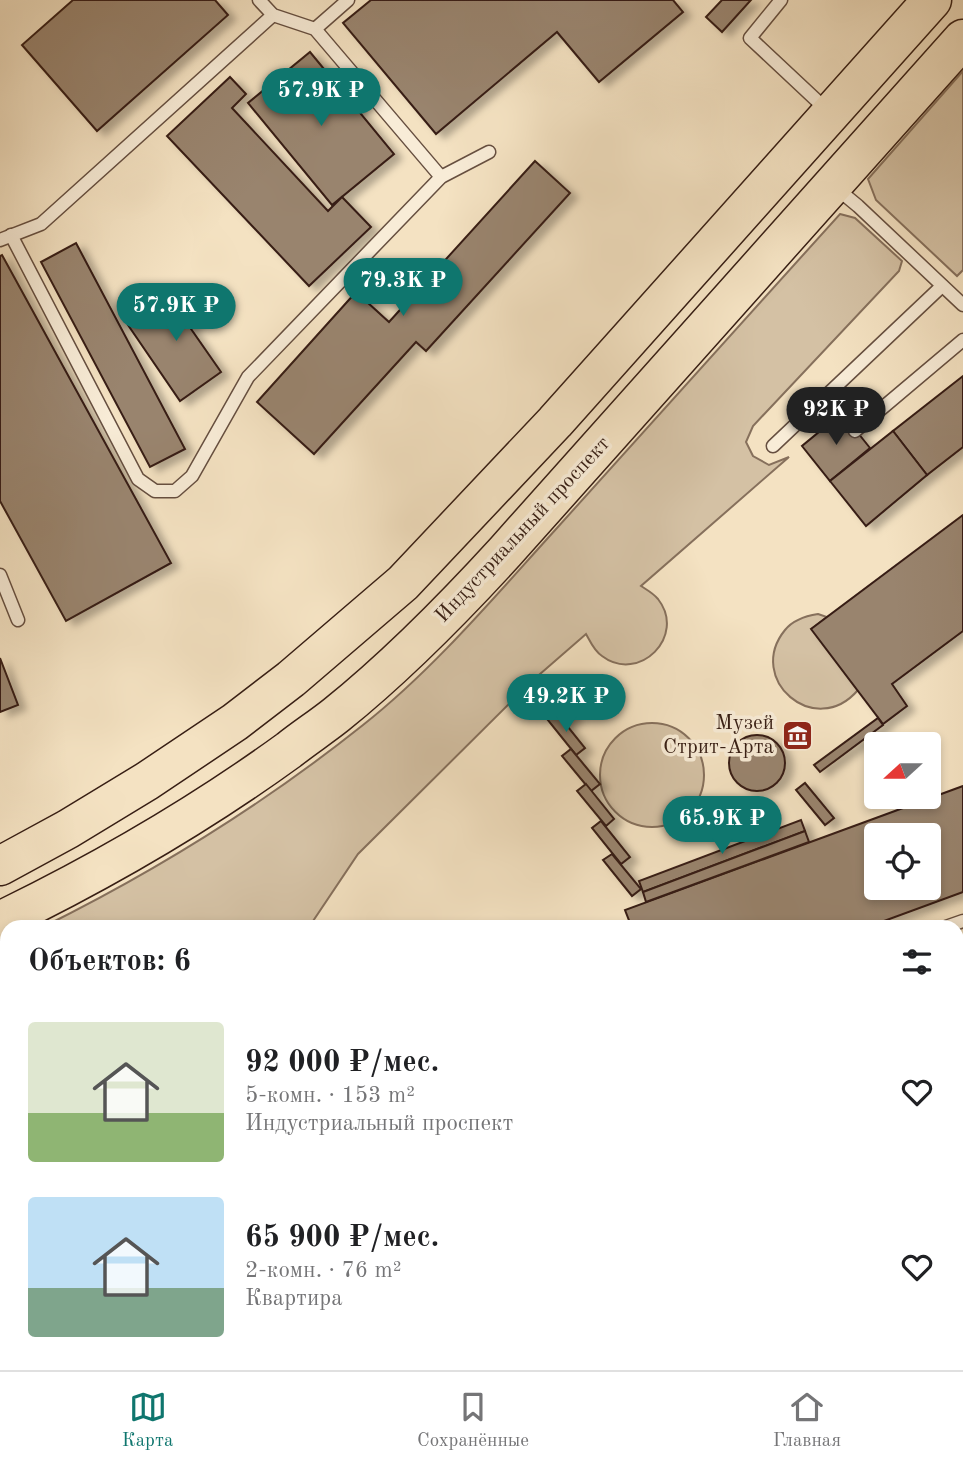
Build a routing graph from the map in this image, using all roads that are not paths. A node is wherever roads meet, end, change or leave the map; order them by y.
1 (259, 0) edge
2 (348, 0) edge
3 (781, 0) edge
4 (932, 0) edge
5 (273, 15) junction
6 (315, 29) junction
7 (963, 39) edge
8 (831, 114) junction
9 (489, 152) dead end
10 (441, 177) junction
11 (832, 185) junction
12 (6, 238) edge
13 (943, 286) junction
14 (963, 305) edge
15 (963, 341) edge
16 (855, 431) dead end
17 (773, 446) dead end
18 (0, 575) edge
19 (18, 620) dead end
20 (0, 866) edge
21 (2, 920) edge

1 - 5 lane
2 - 6 lane
3 - 8 lane
4 - 8 main road
5 - 6 lane
5 - 12 lane
6 - 10 lane
7 - 11 main road, Индустриальный проспект
8 - 20 main road
9 - 10 lane
10 - 12 lane
11 - 13 lane
11 - 21 main road, Индустриальный проспект
13 - 14 lane
13 - 17 lane
15 - 16 lane
18 - 19 lane

